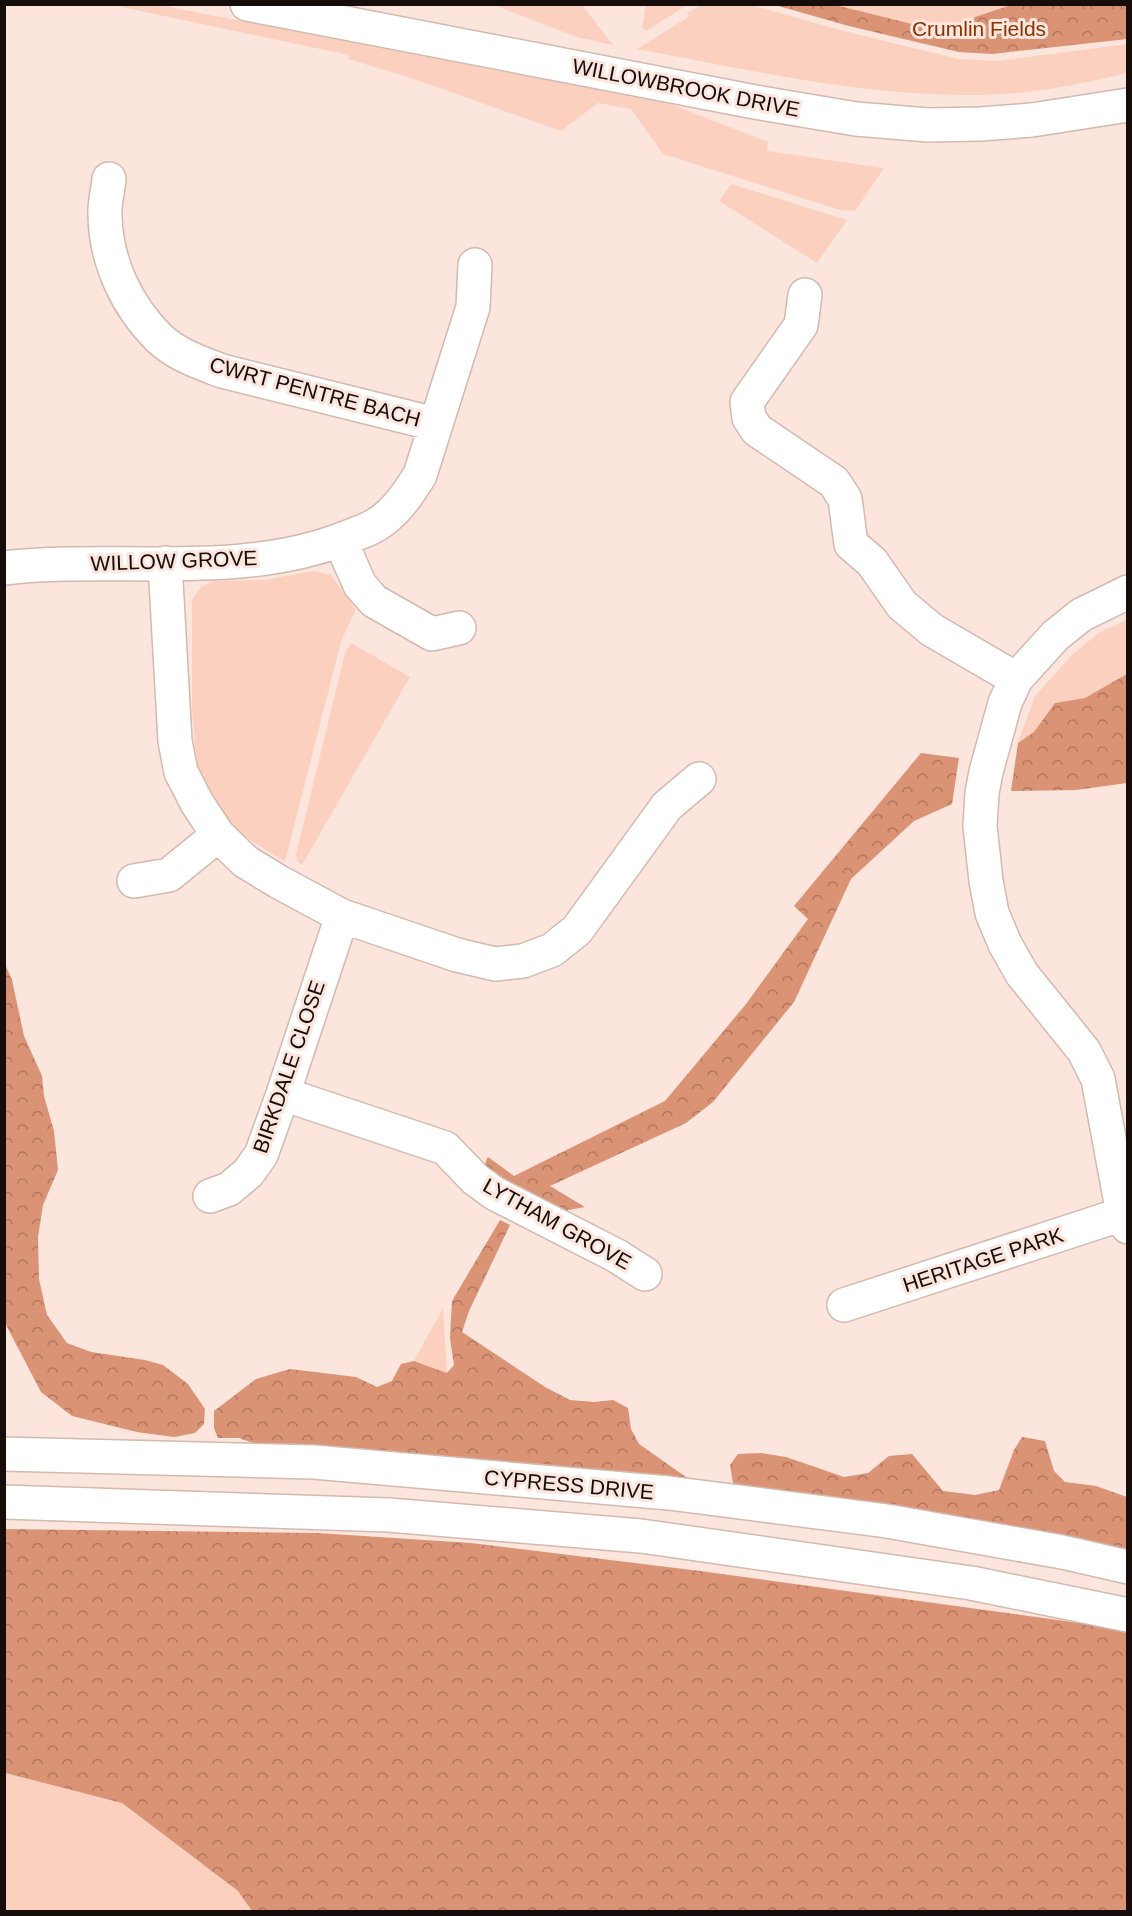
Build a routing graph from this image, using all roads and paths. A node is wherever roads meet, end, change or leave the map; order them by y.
1 (248, 4) edge
2 (1128, 105) edge
3 (109, 179) dead end
4 (475, 265) dead end
5 (805, 295) dead end
6 (435, 424) junction
7 (340, 540) junction
8 (165, 563) junction
9 (4, 568) edge
10 (1128, 592) edge
11 (459, 628) dead end
12 (1016, 679) junction
13 (699, 779) dead end
14 (218, 835) junction
15 (134, 880) dead end
16 (342, 916) junction
17 (283, 1094) junction
18 (210, 1196) dead end
19 (1125, 1220) edge
20 (645, 1274) dead end
21 (844, 1305) dead end
22 (4, 1454) edge
23 (4, 1502) edge
24 (1128, 1567) edge
25 (1128, 1615) edge

1 - 2 street, WILLOWBROOK DRIVE
3 - 6 street, CWRT PENTRE BACH
4 - 6 street, WILLOW GROVE
5 - 12 street
6 - 7 street, WILLOW GROVE
7 - 8 street, WILLOW GROVE
7 - 11 street
8 - 9 street, WILLOW GROVE
8 - 14 street
10 - 12 street, HERITAGE PARK
12 - 19 street, HERITAGE PARK
13 - 16 street
14 - 15 street
14 - 16 street
16 - 17 street, BIRKDALE CLOSE
17 - 18 street, BIRKDALE CLOSE
17 - 20 street, LYTHAM GROVE
19 - 21 street, HERITAGE PARK
22 - 24 street, CYPRESS DRIVE
23 - 25 street

